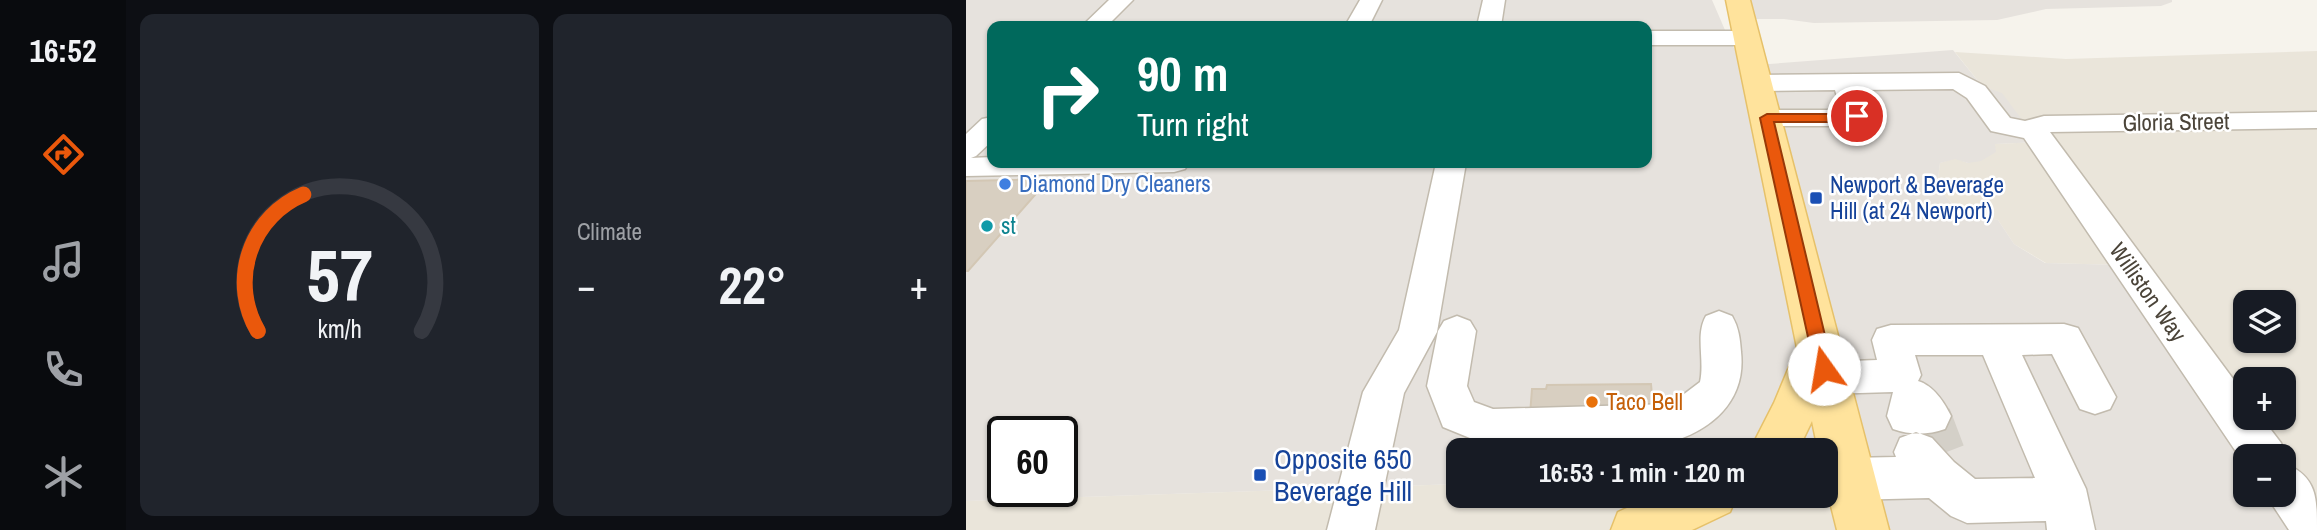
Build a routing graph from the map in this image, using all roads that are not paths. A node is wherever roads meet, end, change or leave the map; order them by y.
1 (1122, 0) edge
2 (1371, 0) edge
3 (1494, 0) edge
4 (1738, 0) edge
5 (1099, 21) edge
6 (1360, 21) edge
7 (1490, 21) edge
8 (1652, 38) edge
9 (1747, 38) junction
10 (1763, 101) junction
11 (2287, 120) junction
12 (2317, 120) edge
13 (2034, 129) junction
14 (987, 130) edge
15 (2317, 146) edge
16 (966, 150) edge
17 (966, 167) edge
18 (987, 167) edge
19 (1450, 168) edge
20 (1719, 327) dead end
21 (1457, 331) dead end
22 (1996, 340) junction
23 (1822, 363) junction
24 (2095, 397) dead end
25 (1921, 427) junction
26 (1779, 438) edge
27 (2255, 444) edge
28 (1850, 479) junction
29 (2296, 501) edge
30 (1684, 508) edge
31 (2068, 515) edge
32 (1351, 530) edge
33 (1636, 530) edge
34 (1863, 530) edge
35 (2316, 530) edge

1 - 5 street
2 - 6 street
3 - 7 street
4 - 9 main road
8 - 9 street
9 - 10 main road
10 - 13 street, Gloria Street
10 - 23 main road
11 - 12 street, Gloria Street
11 - 13 street, Gloria Street
11 - 15 street
13 - 27 street, Williston Way
14 - 16 street
17 - 18 street
19 - 32 street
20 - 21 street
22 - 24 street
22 - 25 street
22 - 31 street
23 - 25 street
23 - 26 main road
23 - 28 main road
25 - 28 street
25 - 31 street
28 - 34 main road
29 - 35 street
30 - 33 main road

